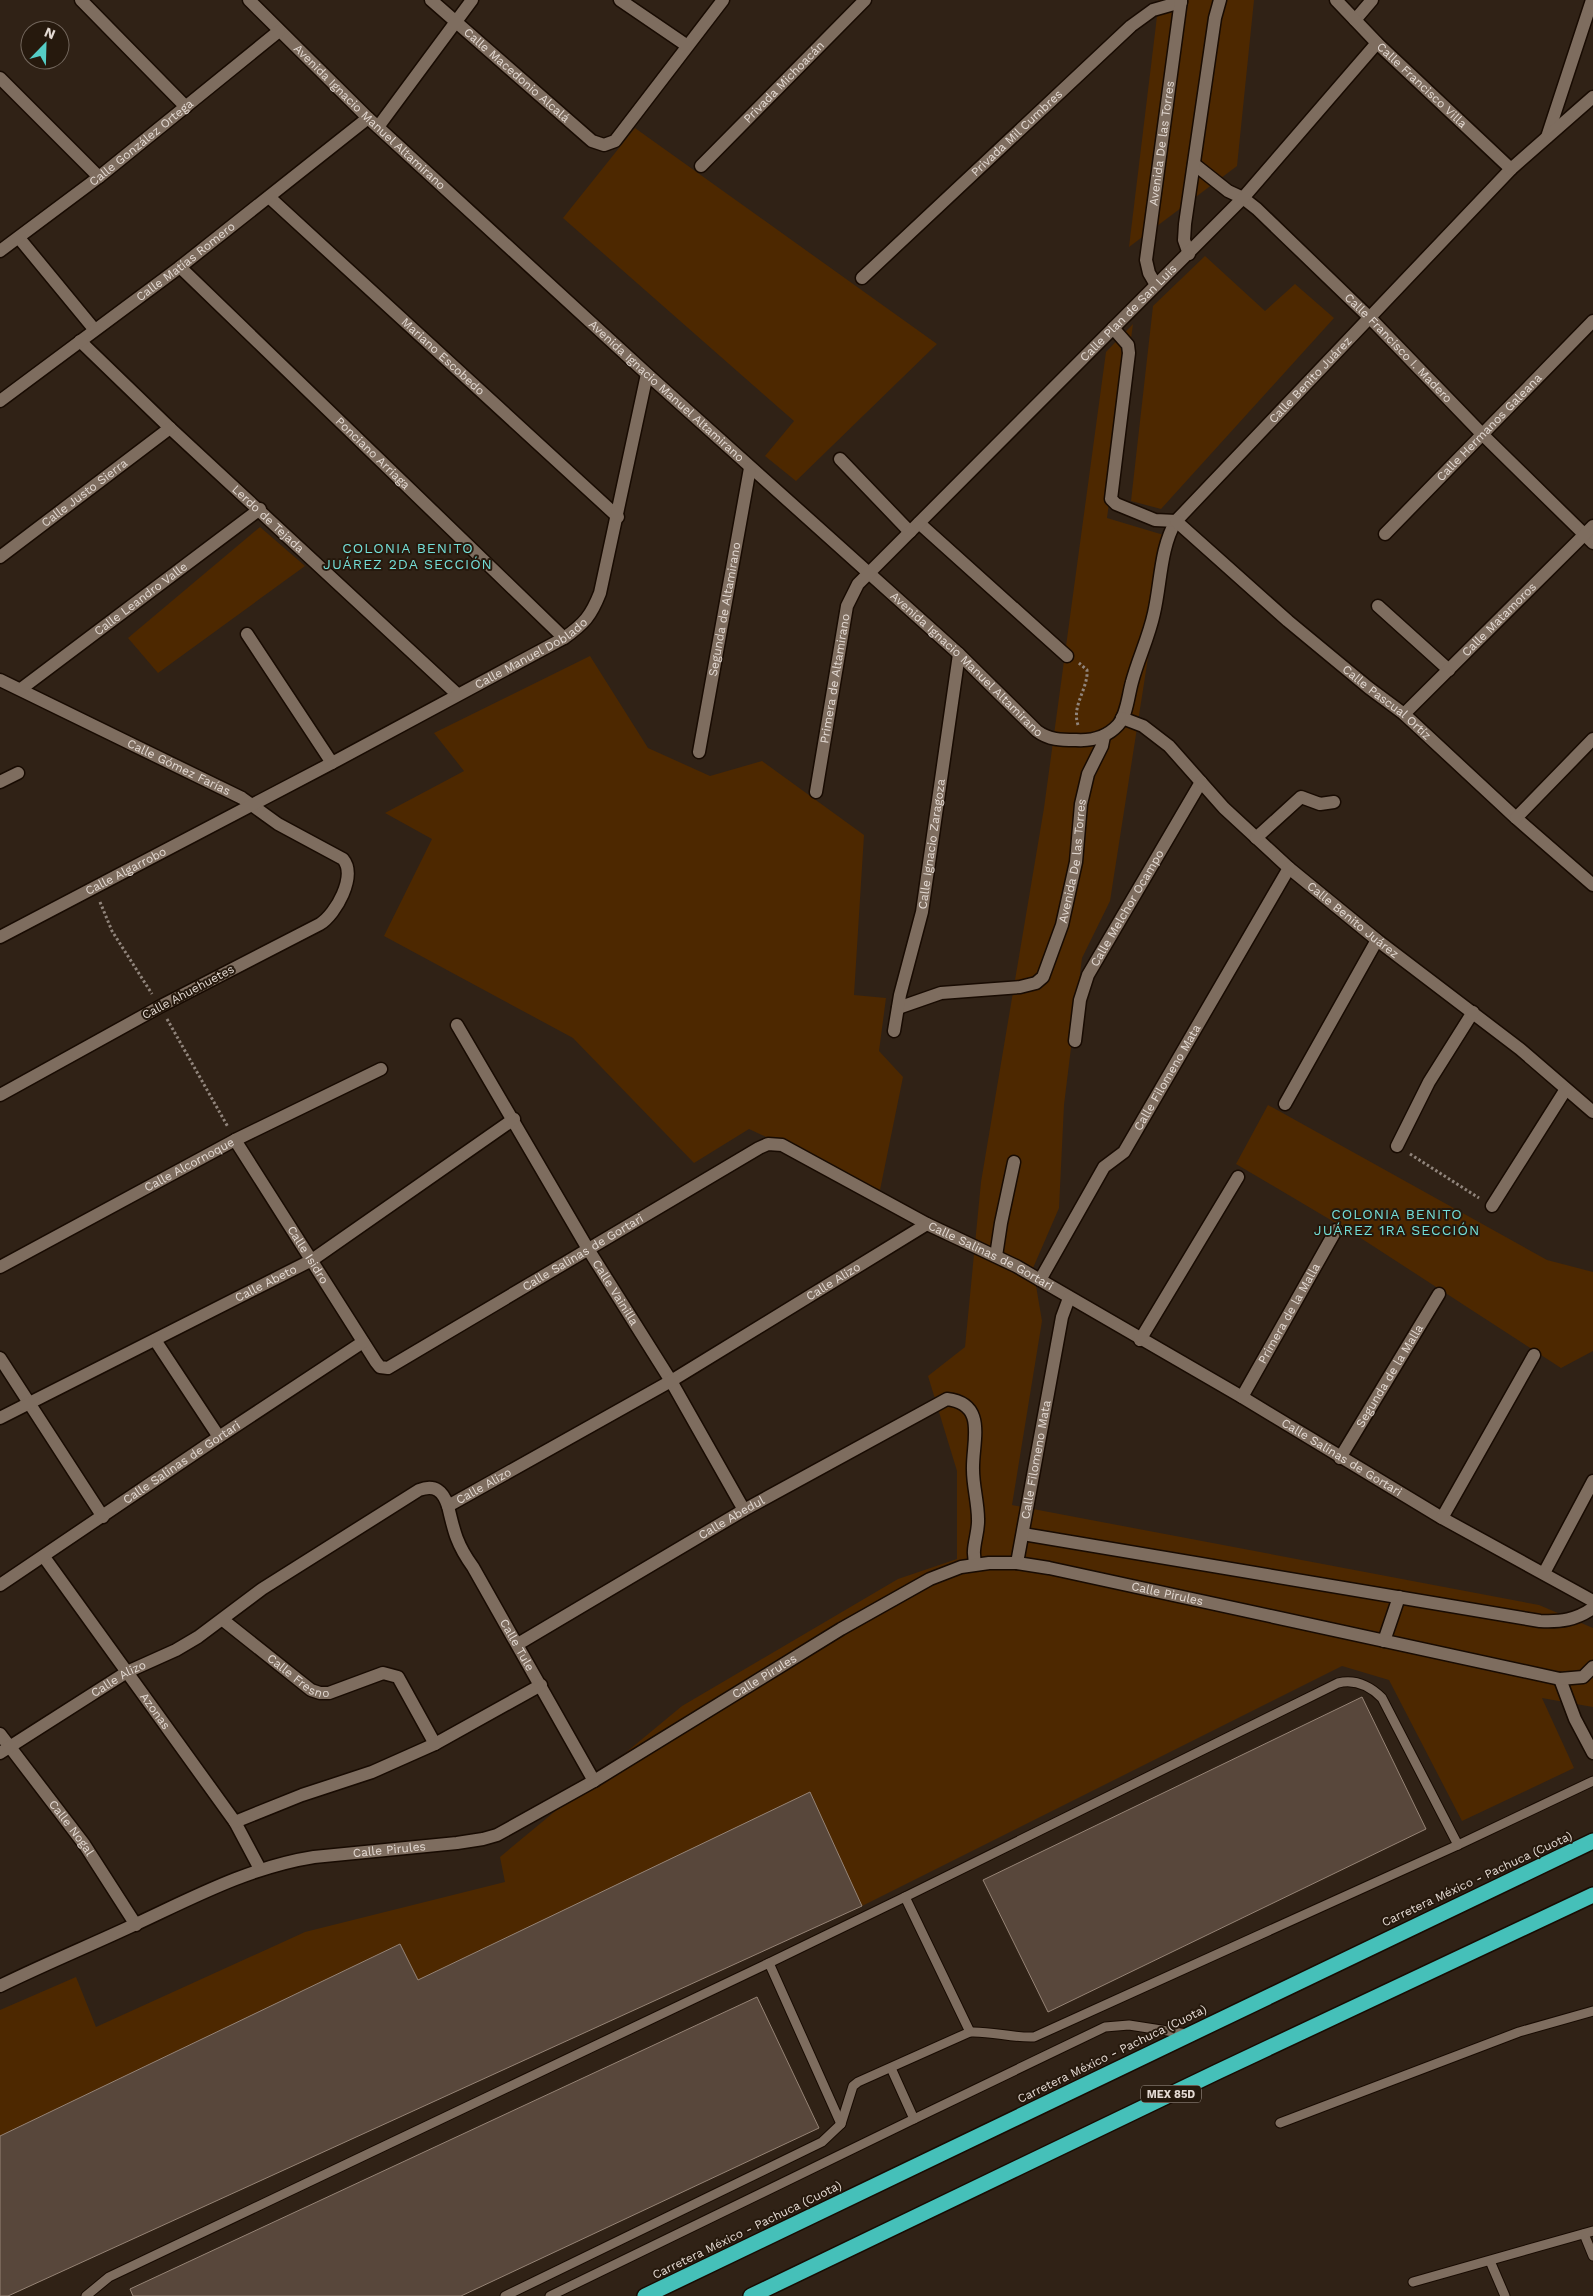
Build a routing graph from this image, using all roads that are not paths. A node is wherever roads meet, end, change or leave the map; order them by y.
1 (81, 0) edge
2 (250, 0) edge
3 (430, 0) edge
4 (472, 0) edge
5 (620, 0) edge
6 (723, 0) edge
7 (865, 0) edge
8 (1220, 0) edge
9 (1336, 0) edge
10 (1372, 0) edge
11 (1592, 0) edge
12 (1181, 1) edge
13 (1355, 20) junction
14 (455, 23) junction
15 (279, 31) junction
16 (1376, 43) junction
17 (686, 46) junction
18 (0, 78) edge
19 (1593, 97) edge
20 (186, 108) junction
21 (368, 118) junction
22 (378, 127) junction
23 (1547, 137) junction
24 (1194, 164) junction
25 (701, 166) dead end
26 (1511, 169) junction
27 (99, 177) junction
28 (269, 197) junction
29 (1243, 198) junction
30 (20, 238) junction
31 (0, 251) edge
32 (1189, 254) junction
33 (180, 267) junction
34 (862, 278) dead end
35 (1156, 285) junction
36 (1371, 319) junction
37 (1593, 321) edge
38 (1113, 328) junction
39 (94, 329) junction
40 (80, 341) junction
41 (647, 374) junction
42 (0, 401) edge
43 (170, 428) junction
44 (1483, 435) junction
45 (840, 458) dead end
46 (750, 468) junction
47 (260, 509) junction
48 (618, 517) junction
49 (1176, 522) junction
50 (915, 527) junction
51 (1385, 534) dead end
52 (1590, 534) edge
53 (0, 557) edge
54 (869, 572) junction
55 (1378, 606) dead end
56 (247, 634) dead end
57 (564, 638) junction
58 (959, 654) junction
59 (1067, 656) road end
60 (1449, 670) junction
61 (0, 680) edge
62 (22, 689) junction
63 (457, 694) junction
64 (1404, 714) junction
65 (1122, 718) junction
66 (1104, 736) junction
67 (1593, 739) edge
68 (699, 752) dead end
69 (332, 763) junction
70 (18, 773) dead end
71 (0, 782) edge
72 (1201, 782) junction
73 (816, 792) dead end
74 (1334, 802) dead end
75 (252, 804) junction
76 (1516, 818) junction
77 (1256, 838) junction
78 (348, 868) joint
79 (1289, 868) junction
80 (1593, 885) edge
81 (0, 937) edge
82 (1377, 940) junction
83 (898, 1008) junction
84 (1473, 1012) junction
85 (457, 1025) dead end
86 (894, 1031) dead end
87 (1075, 1041) dead end
88 (381, 1069) dead end
89 (1566, 1089) junction
90 (0, 1094) edge
91 (1285, 1104) dead end
92 (1593, 1112) edge
93 (514, 1119) junction
94 (235, 1140) junction
95 (1397, 1146) road end
96 (1014, 1162) dead end
97 (1238, 1177) dead end
98 (1492, 1206) road end
99 (927, 1224) junction
100 (1336, 1230) dead end
101 (588, 1249) junction
102 (996, 1256) junction
103 (312, 1260) junction
104 (0, 1266) edge
105 (1040, 1280) junction
106 (1439, 1294) dead end
107 (1069, 1298) junction
108 (155, 1340) junction
109 (1140, 1340) junction
110 (363, 1342) junction
111 (1534, 1354) dead end
112 (0, 1358) edge
113 (384, 1368) joint
114 (671, 1381) junction
115 (1242, 1397) junction
116 (29, 1404) junction
117 (0, 1418) edge
118 (219, 1436) junction
119 (1340, 1458) junction
120 (1593, 1481) edge
121 (448, 1506) junction
122 (744, 1510) junction
123 (103, 1517) junction
124 (1442, 1518) junction
125 (1023, 1534) junction
126 (44, 1557) junction
127 (1017, 1563) junction
128 (976, 1564) junction
129 (1544, 1573) junction
130 (0, 1585) edge
131 (1399, 1597) junction
132 (1593, 1601) edge
133 (1593, 1608) edge
134 (223, 1620) junction
135 (1384, 1640) junction
136 (518, 1644) junction
137 (1593, 1667) edge
138 (127, 1672) junction
139 (1560, 1679) junction
140 (541, 1685) junction
141 (0, 1734) edge
142 (435, 1744) junction
143 (5, 1750) edge
144 (1593, 1753) edge
145 (594, 1781) junction
146 (1593, 1781) edge
147 (235, 1822) junction
148 (1593, 1841) edge
149 (1458, 1845) junction
150 (260, 1869) junction
151 (1593, 1895) edge
152 (905, 1898) junction
153 (136, 1924) junction
154 (769, 1962) junction
155 (2, 1981) edge
156 (1593, 2010) edge
157 (970, 2032) junction
158 (1187, 2034) junction
159 (891, 2068) junction
160 (914, 2119) junction
161 (1280, 2123) dead end
162 (841, 2124) junction
163 (1588, 2233) edge
164 (1593, 2256) edge
165 (1490, 2261) junction
166 (1413, 2282) dead end
167 (86, 2296) edge
168 (505, 2296) edge
169 (550, 2296) edge
170 (645, 2296) edge
171 (751, 2296) edge
172 (1505, 2296) edge

1 - 20 street
2 - 15 street, Avenida Ignacio Manuel Altamirano
3 - 14 street, Calle Macedonio Alcalá
4 - 14 street
5 - 17 street
6 - 17 street
7 - 25 street, Privada Michoacán
8 - 24 street
9 - 13 street, Calle Francisco Villa
10 - 13 street
11 - 23 street
12 - 34 street, Privada Mil Cumbres
12 - 35 street, Avenida De las Torres
13 - 16 street, Calle Francisco Villa
14 - 17 street, Calle Macedonio Alcalá
14 - 22 street
15 - 20 street, Calle González Ortega
15 - 21 street, Avenida Ignacio Manuel Altamirano
16 - 26 street, Calle Francisco Villa
16 - 29 street, Calle Plan de San Luis
18 - 27 street
19 - 23 street, Calle Benito Juárez
20 - 27 street, Calle González Ortega
21 - 22 street, Avenida Ignacio Manuel Altamirano
21 - 28 street, Calle Matías Romero
22 - 41 street, Avenida Ignacio Manuel Altamirano
23 - 26 street, Calle Benito Juárez
24 - 29 street, Calle Francisco I. Madero
24 - 32 street
26 - 36 street, Calle Benito Juárez
27 - 30 street, Calle González Ortega
28 - 33 street, Calle Matías Romero
28 - 48 street, Mariano Escobedo
29 - 32 street, Calle Plan de San Luis
29 - 36 street, Calle Francisco I. Madero
30 - 31 street, Calle González Ortega
30 - 39 street
32 - 35 street, Calle Plan de San Luis
33 - 39 street, Calle Matías Romero
33 - 57 street, Ponciano Arriaga
35 - 38 street, Calle Plan de San Luis
36 - 44 street, Calle Francisco I. Madero
36 - 49 street, Calle Benito Juárez
37 - 44 street, Calle Hermanos Galeana
38 - 49 street
38 - 50 street, Calle Plan de San Luis
39 - 40 street, Calle Matías Romero
40 - 42 street, Calle Matías Romero
40 - 43 street, Lerdo de Tejada
41 - 46 street, Avenida Ignacio Manuel Altamirano
41 - 48 street, Calle Manuel Doblado
43 - 47 street, Lerdo de Tejada
43 - 53 street, Calle Justo Sierra
44 - 51 street, Calle Hermanos Galeana
44 - 52 street, Calle Francisco I. Madero
45 - 50 street
46 - 54 street, Avenida Ignacio Manuel Altamirano
46 - 68 street, Segunda de Altamirano
47 - 62 street, Calle Leandro Valle
47 - 63 street, Lerdo de Tejada
48 - 57 street, Calle Manuel Doblado
49 - 64 street, Calle Pascual Ortíz
49 - 65 street, Calle Benito Juárez
50 - 54 street, Calle Plan de San Luis
50 - 59 street
52 - 60 street, Calle Matamoros
54 - 58 street, Avenida Ignacio Manuel Altamirano
54 - 73 street, Primera de Altamirano
55 - 60 street
56 - 69 street
57 - 63 street, Calle Manuel Doblado
58 - 66 street, Avenida Ignacio Manuel Altamirano
58 - 83 street, Calle Ignacio Zaragoza
60 - 64 street, Calle Matamoros
61 - 62 street, Calle Gómez Farías
62 - 75 street, Calle Gómez Farías
63 - 69 street, Calle Manuel Doblado
64 - 76 street, Calle Pascual Ortíz
65 - 66 street, Calle Benito Juárez
65 - 72 street, Calle Benito Juárez
66 - 83 street, Avenida De las Torres
67 - 76 street
69 - 75 street, Calle Manuel Doblado
70 - 71 street
72 - 77 street, Calle Benito Juárez
72 - 87 street, Calle Melchor Ocampo
74 - 77 street
75 - 78 street, Calle Gómez Farías
75 - 81 street, Calle Algarrobo
76 - 80 street, Calle Pascual Ortíz
77 - 79 street, Calle Benito Juárez
78 - 90 street, Calle Ahuehuetes
79 - 82 street, Calle Benito Juárez
79 - 105 street, Calle Filomeno Mata
82 - 84 street, Calle Benito Juárez
82 - 91 street
83 - 86 street, Calle Ignacio Zaragoza
84 - 89 street, Calle Benito Juárez
84 - 95 street
85 - 93 street, Calle Vainilla
88 - 94 street, Calle Alcornoque
89 - 92 street, Calle Benito Juárez
89 - 98 street
93 - 101 street, Calle Vainilla
93 - 103 street, Calle Abeto
94 - 103 street, Calle Isidro
94 - 104 street, Calle Alcornoque
96 - 102 street
97 - 109 street
99 - 101 street, Calle Salinas de Gortari
99 - 102 street, Calle Salinas de Gortari
99 - 114 street, Calle Alizo
100 - 115 street, Primera de la Malla
101 - 113 street, Calle Salinas de Gortari
101 - 114 street, Calle Vainilla
102 - 105 street, Calle Salinas de Gortari
103 - 108 street, Calle Abeto
103 - 110 street, Calle Isidro
105 - 107 street, Calle Salinas de Gortari
106 - 119 street, Segunda de la Malla
107 - 109 street, Calle Salinas de Gortari
107 - 125 street, Calle Filomeno Mata
108 - 116 street, Calle Abeto
108 - 118 street
109 - 115 street, Calle Salinas de Gortari
110 - 113 street, Calle Isidro
110 - 118 street, Calle Salinas de Gortari
111 - 124 street
112 - 116 street
114 - 121 street, Calle Alizo
114 - 122 street, Calle Vainilla
115 - 119 street, Calle Salinas de Gortari
116 - 117 street, Calle Abeto
116 - 123 street
118 - 123 street, Calle Salinas de Gortari
119 - 124 street, Calle Salinas de Gortari
120 - 129 street
121 - 134 street, Calle Alizo
121 - 136 street, Calle Tule
122 - 128 street, Calle Abedul
122 - 136 street, Calle Abedul
123 - 126 street, Calle Salinas de Gortari
124 - 129 street, Calle Salinas de Gortari
125 - 127 street, Calle Filomeno Mata
125 - 131 street
126 - 130 street, Calle Salinas de Gortari
126 - 138 street, Azonas
127 - 128 street, Calle Pirules
127 - 135 street, Calle Pirules
128 - 145 street, Calle Pirules
129 - 132 street, Calle Salinas de Gortari
131 - 133 street
131 - 135 street
134 - 138 street, Calle Alizo
134 - 142 street, Calle Fresno
135 - 139 street, Calle Pirules
136 - 140 street, Calle Tule
137 - 139 street
138 - 143 street, Calle Alizo
138 - 147 street, Azonas
139 - 144 street
140 - 142 street
140 - 145 street, Calle Tule
141 - 143 street, Calle Nogal
142 - 147 street
143 - 153 street, Calle Nogal
145 - 150 street, Calle Pirules
146 - 149 lane
147 - 150 street, Azonas
148 - 158 highway, Carretera México - Pachuca (Cuota)
149 - 152 lane
149 - 157 lane
150 - 153 street, Calle Pirules
151 - 171 highway, MEX 85D
152 - 154 lane
152 - 157 lane
153 - 155 street, Calle Pirules
154 - 162 lane
154 - 167 lane
156 - 161 lane
157 - 159 lane
158 - 160 lane
158 - 170 highway, Carretera México - Pachuca (Cuota)
159 - 160 lane
159 - 162 lane
160 - 169 lane
162 - 168 lane
163 - 164 lane
163 - 165 lane
165 - 166 lane
165 - 172 lane

